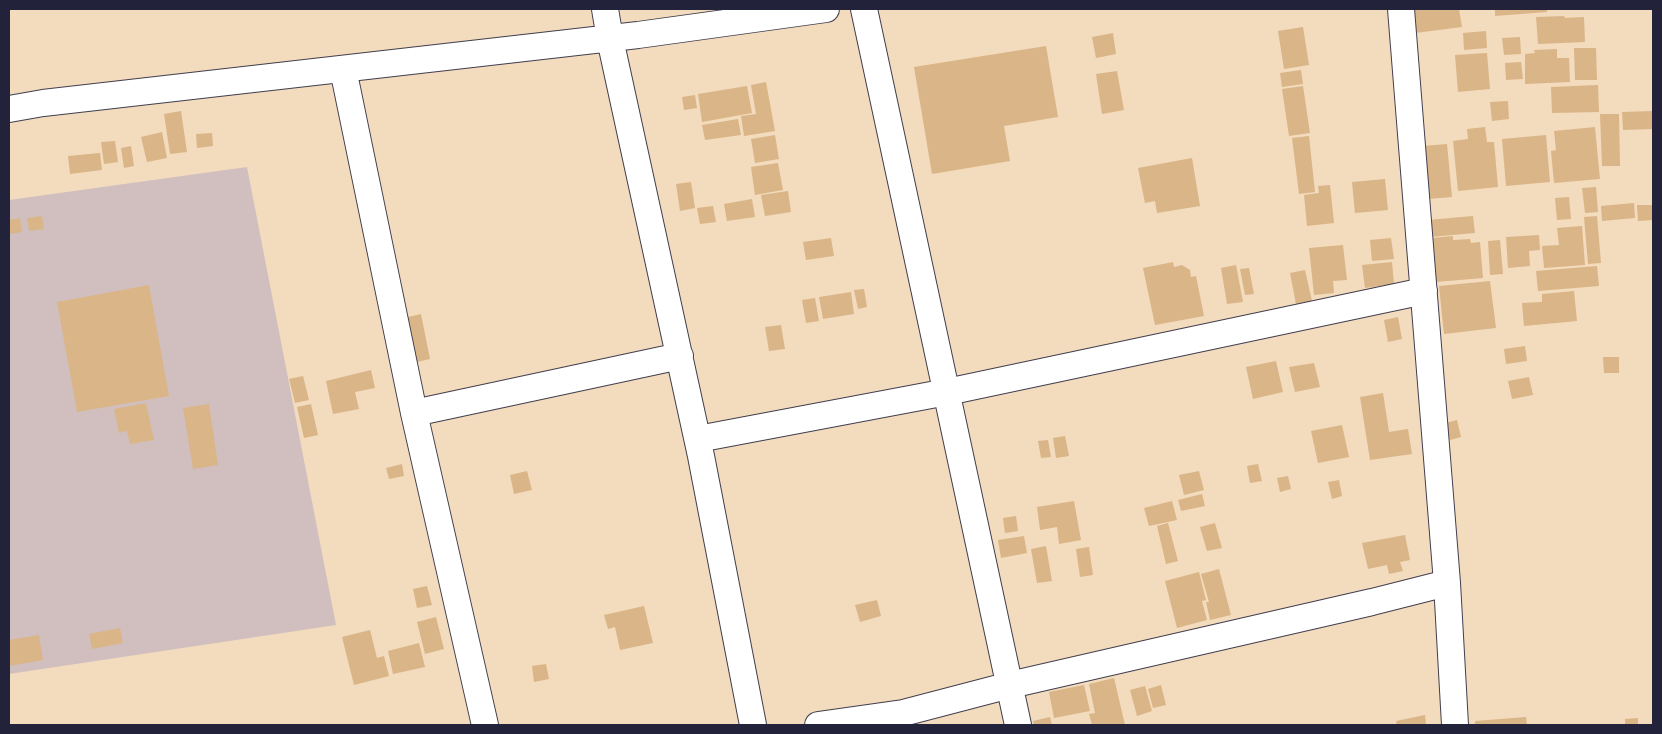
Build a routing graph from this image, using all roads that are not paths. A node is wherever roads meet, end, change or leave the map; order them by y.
1 (606, 9) edge
2 (826, 9) edge
3 (864, 9) edge
4 (1401, 9) edge
5 (610, 39) junction
6 (343, 69) junction
7 (9, 109) edge
8 (1424, 291) junction
9 (680, 356) junction
10 (947, 392) junction
11 (414, 413) junction
12 (698, 439) junction
13 (1447, 583) junction
14 (1010, 685) junction
15 (486, 725) edge
16 (753, 725) edge
17 (818, 725) edge
18 (1018, 725) edge
19 (1455, 725) edge

1 - 5 street
2 - 5 street
3 - 10 street
4 - 8 street
5 - 6 street
5 - 9 street
6 - 7 street
6 - 11 street
8 - 10 street
8 - 13 street
9 - 11 street
9 - 12 street
10 - 12 street
10 - 14 street
11 - 15 street
12 - 16 street
13 - 14 street
13 - 19 street
14 - 17 street
14 - 18 street

